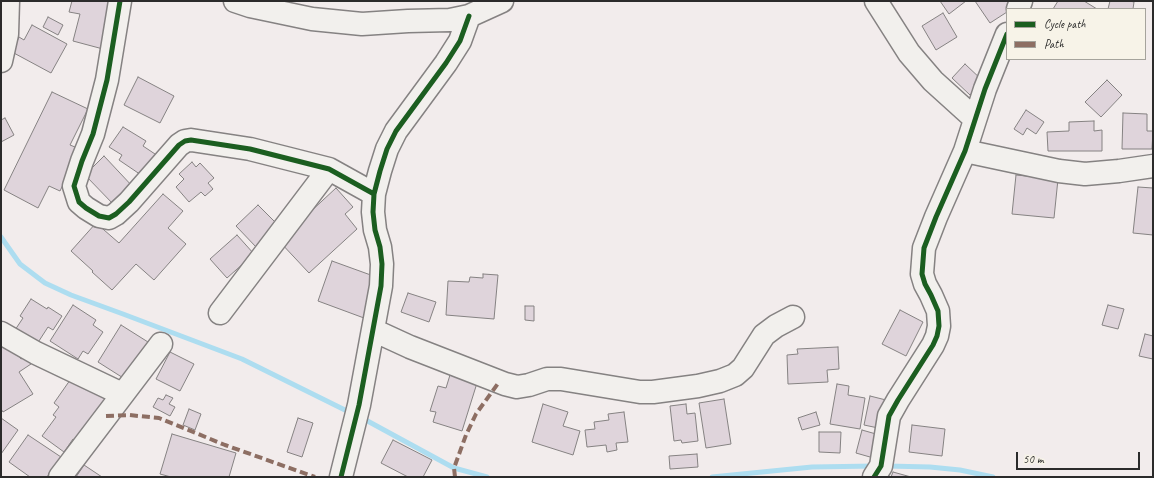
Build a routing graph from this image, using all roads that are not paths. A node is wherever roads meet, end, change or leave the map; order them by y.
1 (8, 1) edge
2 (120, 1) edge
3 (235, 1) edge
4 (502, 1) edge
5 (876, 1) edge
6 (469, 16) junction
7 (4, 33) edge
8 (1006, 36) edge
9 (1, 61) edge
10 (975, 119) junction
11 (965, 151) junction
12 (1153, 166) edge
13 (329, 169) junction
14 (374, 194) junction
15 (220, 313) dead end
16 (793, 317) dead end
17 (373, 330) junction
18 (1, 333) edge
19 (161, 344) dead end
20 (122, 394) junction
21 (60, 477) edge
22 (341, 477) edge
23 (874, 477) edge

1 - 7 street
2 - 13 street
3 - 6 street
4 - 6 street
5 - 10 street
6 - 14 street
7 - 9 street
8 - 10 street
10 - 11 street
11 - 12 street
11 - 23 street
13 - 14 street
13 - 15 street
14 - 17 street
16 - 17 street
17 - 22 street
18 - 20 street
19 - 20 street
20 - 21 street

